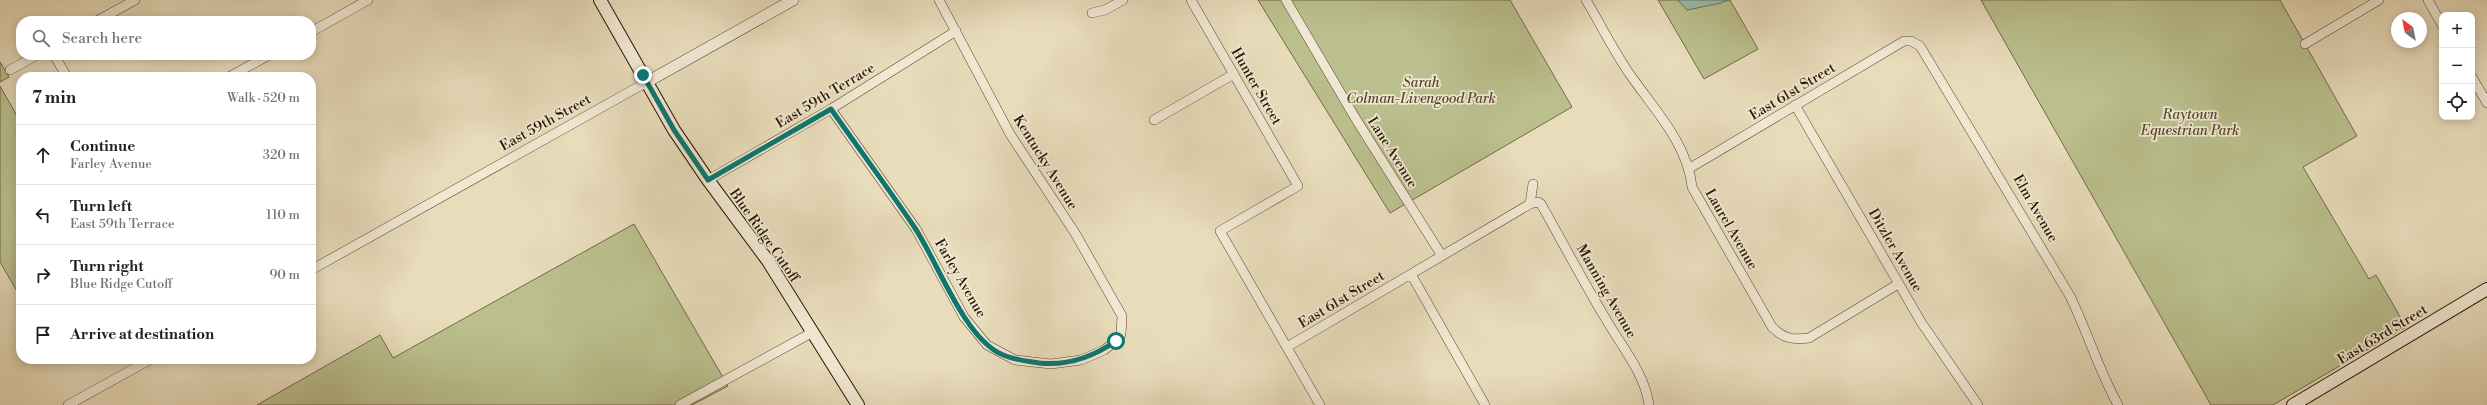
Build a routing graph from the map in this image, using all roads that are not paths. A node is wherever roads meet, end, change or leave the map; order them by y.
1 (135, 0) edge
2 (368, 0) edge
3 (600, 0) edge
4 (793, 0) edge
5 (939, 0) edge
6 (1123, 0) edge
7 (1191, 0) edge
8 (1286, 0) edge
9 (1586, 0) edge
10 (2379, 0) edge
11 (2428, 0) edge
12 (780, 3) edge
13 (1092, 13) dead end
14 (106, 16) edge
15 (2439, 20) edge
16 (316, 29) edge
17 (956, 31) junction
18 (1908, 41) joint
19 (2305, 44) dead end
20 (28, 60) edge
21 (57, 60) edge
22 (260, 60) edge
23 (10, 70) dead end
24 (64, 72) edge
25 (238, 72) edge
26 (1234, 74) junction
27 (647, 82) junction
28 (2475, 82) edge
29 (2487, 103) edge
30 (1795, 105) junction
31 (831, 109) junction
32 (1154, 120) dead end
33 (1690, 168) junction
34 (708, 180) junction
35 (1534, 184) dead end
36 (1530, 204) junction
37 (1442, 256) junction
38 (316, 267) edge
39 (1410, 274) junction
40 (1898, 284) junction
41 (2487, 289) edge
42 (813, 332) junction
43 (1117, 339) joint
44 (1287, 347) junction
45 (142, 364) edge
46 (2304, 401) edge
47 (68, 405) edge
48 (680, 405) edge
49 (858, 405) edge
50 (1320, 405) edge
51 (1485, 405) edge
52 (1649, 405) edge
53 (1978, 405) edge
54 (2118, 405) edge
55 (2293, 405) edge

1 - 14 street
2 - 16 street
3 - 27 main road, Blue Ridge Cutoff
4 - 12 street, East 59th Street
5 - 17 street, Kentucky Avenue
6 - 13 street
7 - 26 street, Hunter Street
8 - 37 street, Lane Avenue
9 - 33 street, Laurel Avenue
10 - 19 street
11 - 15 street
12 - 27 street, East 59th Street
17 - 31 street, East 59th Terrace
17 - 43 street, Kentucky Avenue
18 - 30 street, East 61st Street
18 - 54 street, Elm Avenue
20 - 23 street
21 - 24 street
22 - 25 street
26 - 32 street
26 - 44 street, Hunter Street
27 - 34 main road, Blue Ridge Cutoff
27 - 38 street, East 59th Street
28 - 29 street
30 - 33 street, East 61st Street
30 - 40 street, Ditzler Avenue
31 - 34 street, East 59th Terrace
31 - 43 street, Farley Avenue
33 - 40 street, Laurel Avenue
34 - 42 main road, Blue Ridge Cutoff
35 - 36 street
36 - 37 street
36 - 52 street, Manning Avenue
37 - 39 street, East 61st Street
39 - 44 street, East 61st Street
39 - 51 street
40 - 53 street, Ditzler Avenue
41 - 46 main road, East 63rd Street
42 - 48 street
42 - 49 main road, Blue Ridge Cutoff
44 - 50 street
45 - 47 street
46 - 55 main road, East 63rd Street

